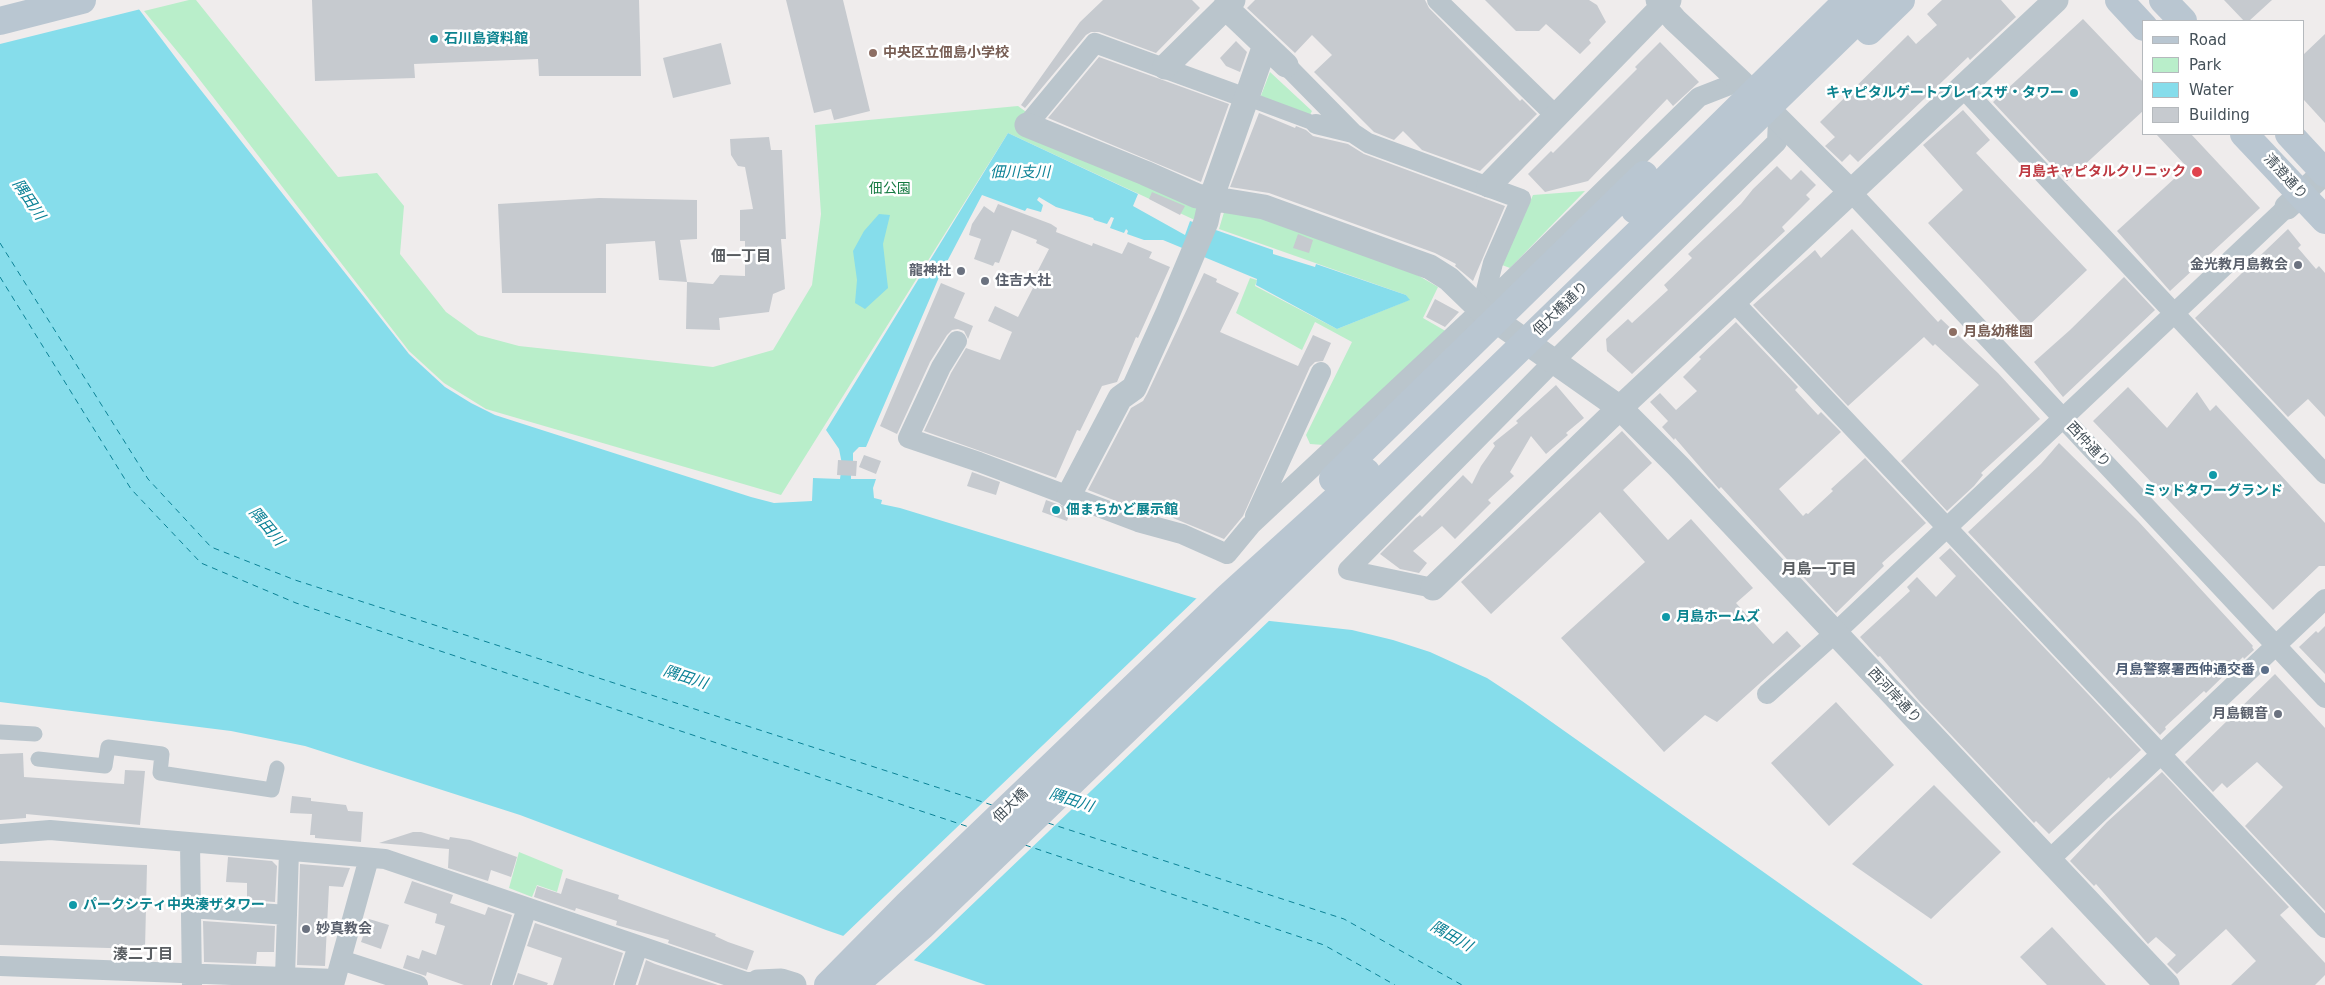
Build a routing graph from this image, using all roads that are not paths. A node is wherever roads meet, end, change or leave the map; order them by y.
1 (10, 0) edge
2 (82, 0) edge
3 (1437, 0) edge
4 (1823, 0) edge
5 (1848, 0) edge
6 (1878, 0) edge
7 (1901, 0) edge
8 (2056, 0) edge
9 (2119, 0) edge
10 (2163, 0) edge
11 (0, 2) edge
12 (1225, 2) edge
13 (1663, 2) edge
14 (2182, 20) edge
15 (0, 21) edge
16 (2142, 24) edge
17 (1264, 45) junction
18 (1286, 65) joint
19 (1165, 67) junction
20 (1740, 81) junction
21 (1962, 87) junction
22 (1246, 98) junction
23 (1555, 115) junction
24 (1778, 120) junction
25 (1316, 124) joint
26 (1028, 125) joint
27 (1353, 133) junction
28 (2245, 135) edge
29 (2289, 135) edge
30 (2325, 172) edge
31 (1488, 185) junction
32 (1851, 192) junction
33 (2294, 201) junction
34 (1208, 210) junction
35 (2325, 220) edge
36 (1734, 302) junction
37 (1481, 310) junction
38 (2175, 313) junction
39 (957, 341) dead end
40 (1554, 361) junction
41 (1321, 372) dead end
42 (1620, 408) junction
43 (2063, 418) junction
44 (2325, 474) edge
45 (1069, 495) junction
46 (1251, 525) junction
47 (1947, 528) junction
48 (1433, 588) joint
49 (2325, 599) edge
50 (1235, 608) junction
51 (1835, 633) junction
52 (2276, 646) junction
53 (1767, 694) dead end
54 (2325, 698) edge
55 (0, 732) edge
56 (34, 734) dead end
57 (2161, 754) junction
58 (38, 759) dead end
59 (277, 768) dead end
60 (0, 834) edge
61 (190, 843) junction
62 (288, 852) junction
63 (369, 858) junction
64 (2049, 860) junction
65 (191, 908) junction
66 (528, 908) junction
67 (287, 915) junction
68 (915, 915) junction
69 (2325, 928) edge
70 (638, 946) junction
71 (0, 966) edge
72 (337, 975) edge
73 (285, 977) junction
74 (192, 979) edge
75 (850, 982) edge
76 (758, 983) edge
77 (418, 985) edge
78 (502, 985) edge
79 (626, 985) edge
80 (794, 985) edge
81 (809, 985) edge
82 (2167, 985) edge

1 - 11 main road
2 - 15 main road
3 - 23 street
4 - 20 main road
5 - 50 main road, 佃大橋通り
6 - 50 main road, 佃大橋通り
7 - 24 main road
8 - 21 street
9 - 16 main road
10 - 14 main road
12 - 17 street
12 - 19 street
13 - 20 street
13 - 23 street
17 - 18 street
17 - 22 street
18 - 27 street
19 - 22 street
19 - 26 street
20 - 24 street
20 - 37 street
20 - 50 main road
21 - 32 street
21 - 38 street
22 - 25 street
22 - 34 street
23 - 31 street
24 - 32 street
24 - 40 street
24 - 50 main road
25 - 27 street
26 - 34 street, 西河岸通り
27 - 31 street
28 - 33 main road, 清澄通り
29 - 30 main road
30 - 33 street
31 - 37 street
32 - 36 street
32 - 43 street, 西仲通り
33 - 35 main road, 清澄通り
33 - 38 street
34 - 37 street, 西河岸通り
34 - 45 street
36 - 42 street
36 - 47 street
37 - 40 street, 西河岸通り
37 - 46 street
38 - 43 street
38 - 44 street
39 - 45 street
40 - 42 street, 西河岸通り
40 - 48 street
41 - 46 street
42 - 48 street
42 - 51 street, 西河岸通り
43 - 47 street
43 - 52 street, 西仲通り
45 - 46 street
47 - 51 street
47 - 57 street
49 - 52 street
50 - 68 main road, 佃大橋
51 - 53 street
51 - 64 street, 西河岸通り
52 - 54 street, 西仲通り
52 - 57 street
55 - 56 street
57 - 64 street
57 - 69 street
58 - 59 street
60 - 61 street
61 - 62 street
61 - 65 street
62 - 63 street
62 - 67 street
63 - 66 street
63 - 72 street
64 - 82 street, 西河岸通り
65 - 67 street
65 - 74 street
66 - 70 street
66 - 78 street
67 - 73 street
68 - 75 main road, 佃大橋
68 - 81 main road
70 - 76 street
70 - 79 street
71 - 74 street
72 - 73 street
72 - 77 street
73 - 74 street
76 - 80 street

